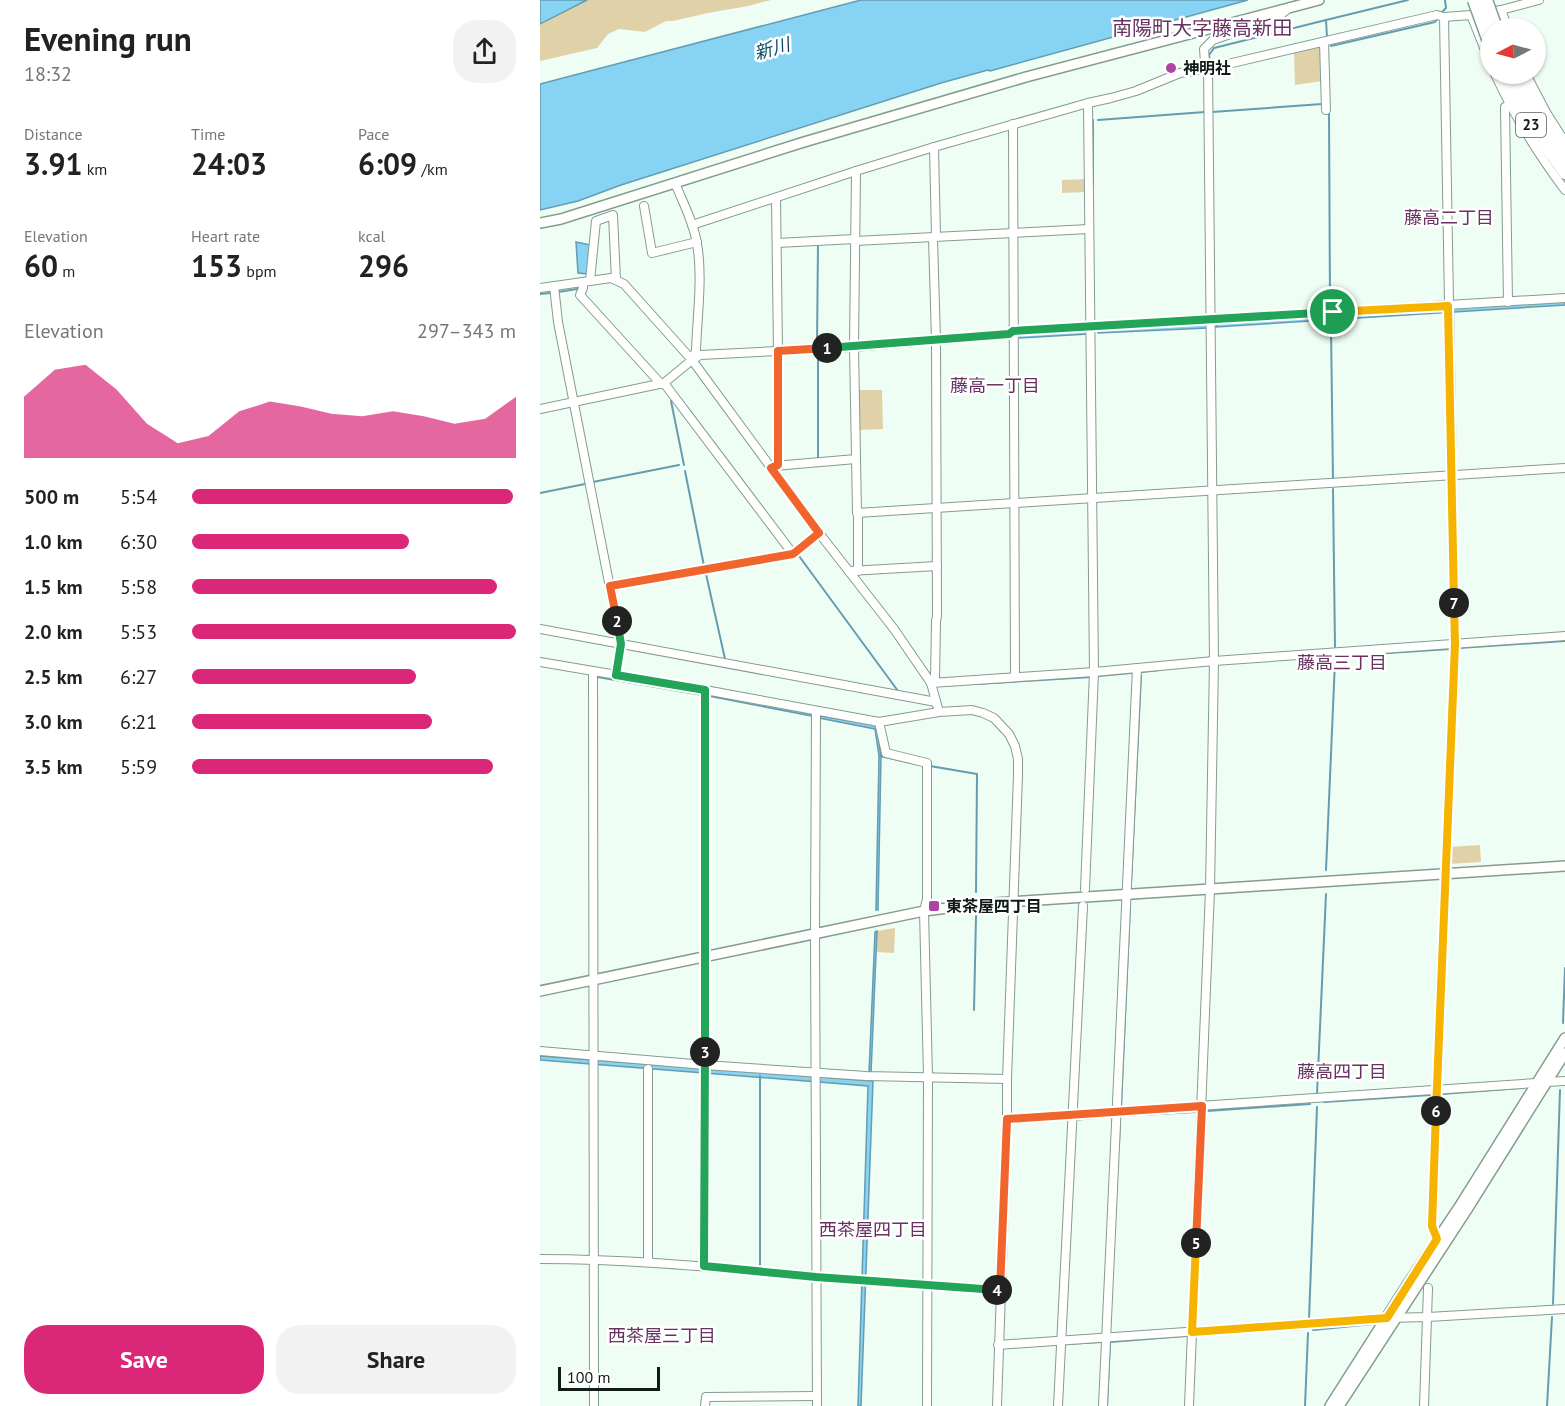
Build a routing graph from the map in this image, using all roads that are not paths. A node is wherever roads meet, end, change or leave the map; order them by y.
1 (1319, 0) edge
2 (1474, 0) edge
3 (1486, 0) edge
4 (1539, 0) edge
5 (1290, 7) junction
6 (1501, 10) junction
7 (1471, 15) junction
8 (1441, 16) junction
9 (1481, 18) edge
10 (1492, 18) edge
11 (1504, 18) edge
12 (1480, 38) edge
13 (1324, 42) junction
14 (1208, 68) junction
15 (1500, 84) edge
16 (1508, 84) edge
17 (1521, 84) edge
18 (1531, 84) edge
19 (1088, 103) junction
20 (1510, 105) junction
21 (1326, 110) dead end
22 (1013, 124) junction
23 (1565, 142) edge
24 (934, 147) junction
25 (1565, 157) edge
26 (856, 171) junction
27 (1565, 173) edge
28 (675, 183) junction
29 (1565, 190) edge
30 (776, 198) junction
31 (644, 206) dead end
32 (540, 223) edge
33 (692, 225) junction
34 (1089, 229) junction
35 (1014, 233) junction
36 (934, 237) junction
37 (855, 240) junction
38 (697, 242) junction
39 (777, 243) junction
40 (616, 280) junction
41 (587, 282) junction
42 (554, 286) junction
43 (540, 288) edge
44 (1565, 298) edge
45 (1508, 302) junction
46 (1448, 309) junction
47 (1212, 320) junction
48 (1090, 326) junction
49 (1013, 331) junction
50 (936, 340) junction
51 (855, 347) junction
52 (778, 351) junction
53 (692, 360) junction
54 (663, 384) junction
55 (573, 402) junction
56 (540, 409) edge
57 (856, 459) junction
58 (774, 467) junction
59 (1565, 468) edge
60 (1451, 476) junction
61 (1213, 491) junction
62 (1092, 498) junction
63 (1014, 503) junction
64 (937, 507) junction
65 (858, 513) junction
66 (819, 533) junction
67 (793, 554) junction
68 (937, 566) junction
69 (849, 571) junction
70 (858, 571) junction
71 (610, 586) junction
72 (540, 629) edge
73 (1565, 636) edge
74 (621, 644) junction
75 (1455, 644) junction
76 (1214, 661) junction
77 (540, 662) edge
78 (1137, 668) junction
79 (593, 671) junction
80 (1095, 672) junction
81 (616, 675) junction
82 (1015, 677) junction
83 (931, 683) junction
84 (705, 690) junction
85 (936, 702) junction
86 (816, 711) junction
87 (939, 712) junction
88 (879, 722) junction
89 (1565, 866) edge
90 (1445, 874) junction
91 (1085, 889) dead end
92 (1210, 890) junction
93 (1127, 894) junction
94 (1014, 902) junction
95 (1083, 906) dead end
96 (924, 911) junction
97 (815, 934) junction
98 (704, 957) junction
99 (594, 980) junction
100 (540, 991) edge
101 (1565, 1038) edge
102 (540, 1051) edge
103 (1565, 1053) edge
104 (593, 1060) junction
105 (648, 1069) dead end
106 (705, 1069) junction
107 (816, 1077) junction
108 (928, 1077) junction
109 (1007, 1079) junction
110 (1565, 1081) edge
111 (1546, 1082) junction
112 (1536, 1083) junction
113 (1436, 1089) junction
114 (1202, 1106) junction
115 (1117, 1111) junction
116 (1073, 1114) junction
117 (1007, 1119) junction
118 (1437, 1239) junction
119 (540, 1259) edge
120 (593, 1259) junction
121 (648, 1262) junction
122 (704, 1266) junction
123 (816, 1277) junction
124 (927, 1285) junction
125 (1428, 1288) dead end
126 (1000, 1290) junction
127 (1565, 1309) edge
128 (1428, 1317) junction
129 (1391, 1318) junction
130 (1192, 1332) junction
131 (1106, 1338) junction
132 (1061, 1341) junction
133 (998, 1345) junction
134 (817, 1396) junction
135 (594, 1406) edge
136 (705, 1406) edge
137 (817, 1406) edge
138 (927, 1406) edge
139 (997, 1406) edge
140 (1058, 1406) edge
141 (1103, 1406) edge
142 (1189, 1406) edge
143 (1330, 1406) edge
144 (1339, 1406) edge
145 (1424, 1406) edge

1 - 5 street
2 - 9 highway, bridge
3 - 10 highway, bridge
4 - 6 street
5 - 14 street
5 - 28 street
6 - 7 street
6 - 11 street
7 - 8 street
7 - 12 street
8 - 13 street
8 - 46 street
13 - 14 street
13 - 21 street
14 - 19 street
14 - 47 street
15 - 20 street
16 - 27 highway, 23
17 - 25 highway, 23
18 - 23 street
19 - 22 street
19 - 34 street
20 - 29 street
20 - 45 street
22 - 24 street
22 - 35 street
24 - 26 street
24 - 36 street
26 - 30 street
26 - 37 street
28 - 32 street
28 - 33 street
30 - 33 street
30 - 39 street
31 - 38 street
33 - 38 street
34 - 35 street
34 - 48 street
35 - 36 street
35 - 49 street
36 - 37 street
36 - 50 street
37 - 39 street
37 - 51 street
38 - 53 street
39 - 52 street
40 - 41 street
40 - 41 street
40 - 53 street
41 - 42 street
41 - 54 street
42 - 43 street
42 - 55 street
44 - 45 street
45 - 46 street
46 - 47 street
46 - 60 street
47 - 48 street
47 - 61 street
48 - 49 street
48 - 62 street
49 - 50 street
49 - 63 street
50 - 51 street
50 - 64 street
51 - 52 street
51 - 57 street
52 - 53 street
52 - 58 street
53 - 54 street
53 - 58 street
54 - 55 street
54 - 67 street
55 - 56 street
55 - 71 street
57 - 58 street
57 - 65 street
58 - 66 street
59 - 60 street
60 - 61 street
60 - 75 street
61 - 62 street
61 - 76 street
62 - 63 street
62 - 80 street
63 - 64 street
63 - 82 street
64 - 65 street
64 - 68 street
65 - 70 street
66 - 67 street
66 - 69 street
67 - 71 street
68 - 70 street
68 - 83 street
69 - 70 street
69 - 83 street
71 - 74 street
72 - 74 street
73 - 75 street
74 - 81 street
74 - 85 street
75 - 76 street
75 - 90 street
76 - 78 street
76 - 92 street
77 - 79 street
78 - 80 street
78 - 93 street
79 - 81 street
79 - 99 street
80 - 82 street
80 - 91 street
81 - 84 street
82 - 83 street
83 - 85 street
84 - 86 street
84 - 98 street
85 - 87 street
86 - 88 street
86 - 97 street
87 - 88 street
87 - 94 street
88 - 96 street
89 - 90 street
90 - 92 street
90 - 113 street
92 - 93 street
92 - 114 street
93 - 94 street
93 - 115 street
94 - 96 street
94 - 109 street
95 - 116 street
96 - 97 street
96 - 108 street
97 - 98 street
97 - 107 street
98 - 99 street
98 - 106 street
99 - 100 street
99 - 104 street
101 - 112 street
102 - 104 street
103 - 111 street
104 - 106 street
104 - 120 street
105 - 121 street
106 - 107 street
106 - 122 street
107 - 108 street
107 - 123 street
108 - 109 street
108 - 124 street
109 - 117 street
110 - 111 street
111 - 129 street
112 - 113 street
112 - 118 street
113 - 114 street
113 - 118 street
114 - 115 street
114 - 130 street
115 - 116 street
115 - 131 street
116 - 117 street
116 - 132 street
117 - 126 street
118 - 129 street
119 - 120 street
120 - 121 street
120 - 135 street
121 - 122 street
122 - 123 street
123 - 124 street
123 - 134 street
124 - 126 street
124 - 138 street
125 - 128 street
126 - 133 street
127 - 128 street
128 - 129 street
128 - 145 street
129 - 130 street
129 - 143 street
129 - 144 street
130 - 131 street
130 - 142 street
131 - 132 street
131 - 141 street
132 - 133 street
132 - 140 street
133 - 139 street
134 - 136 street
134 - 137 street

